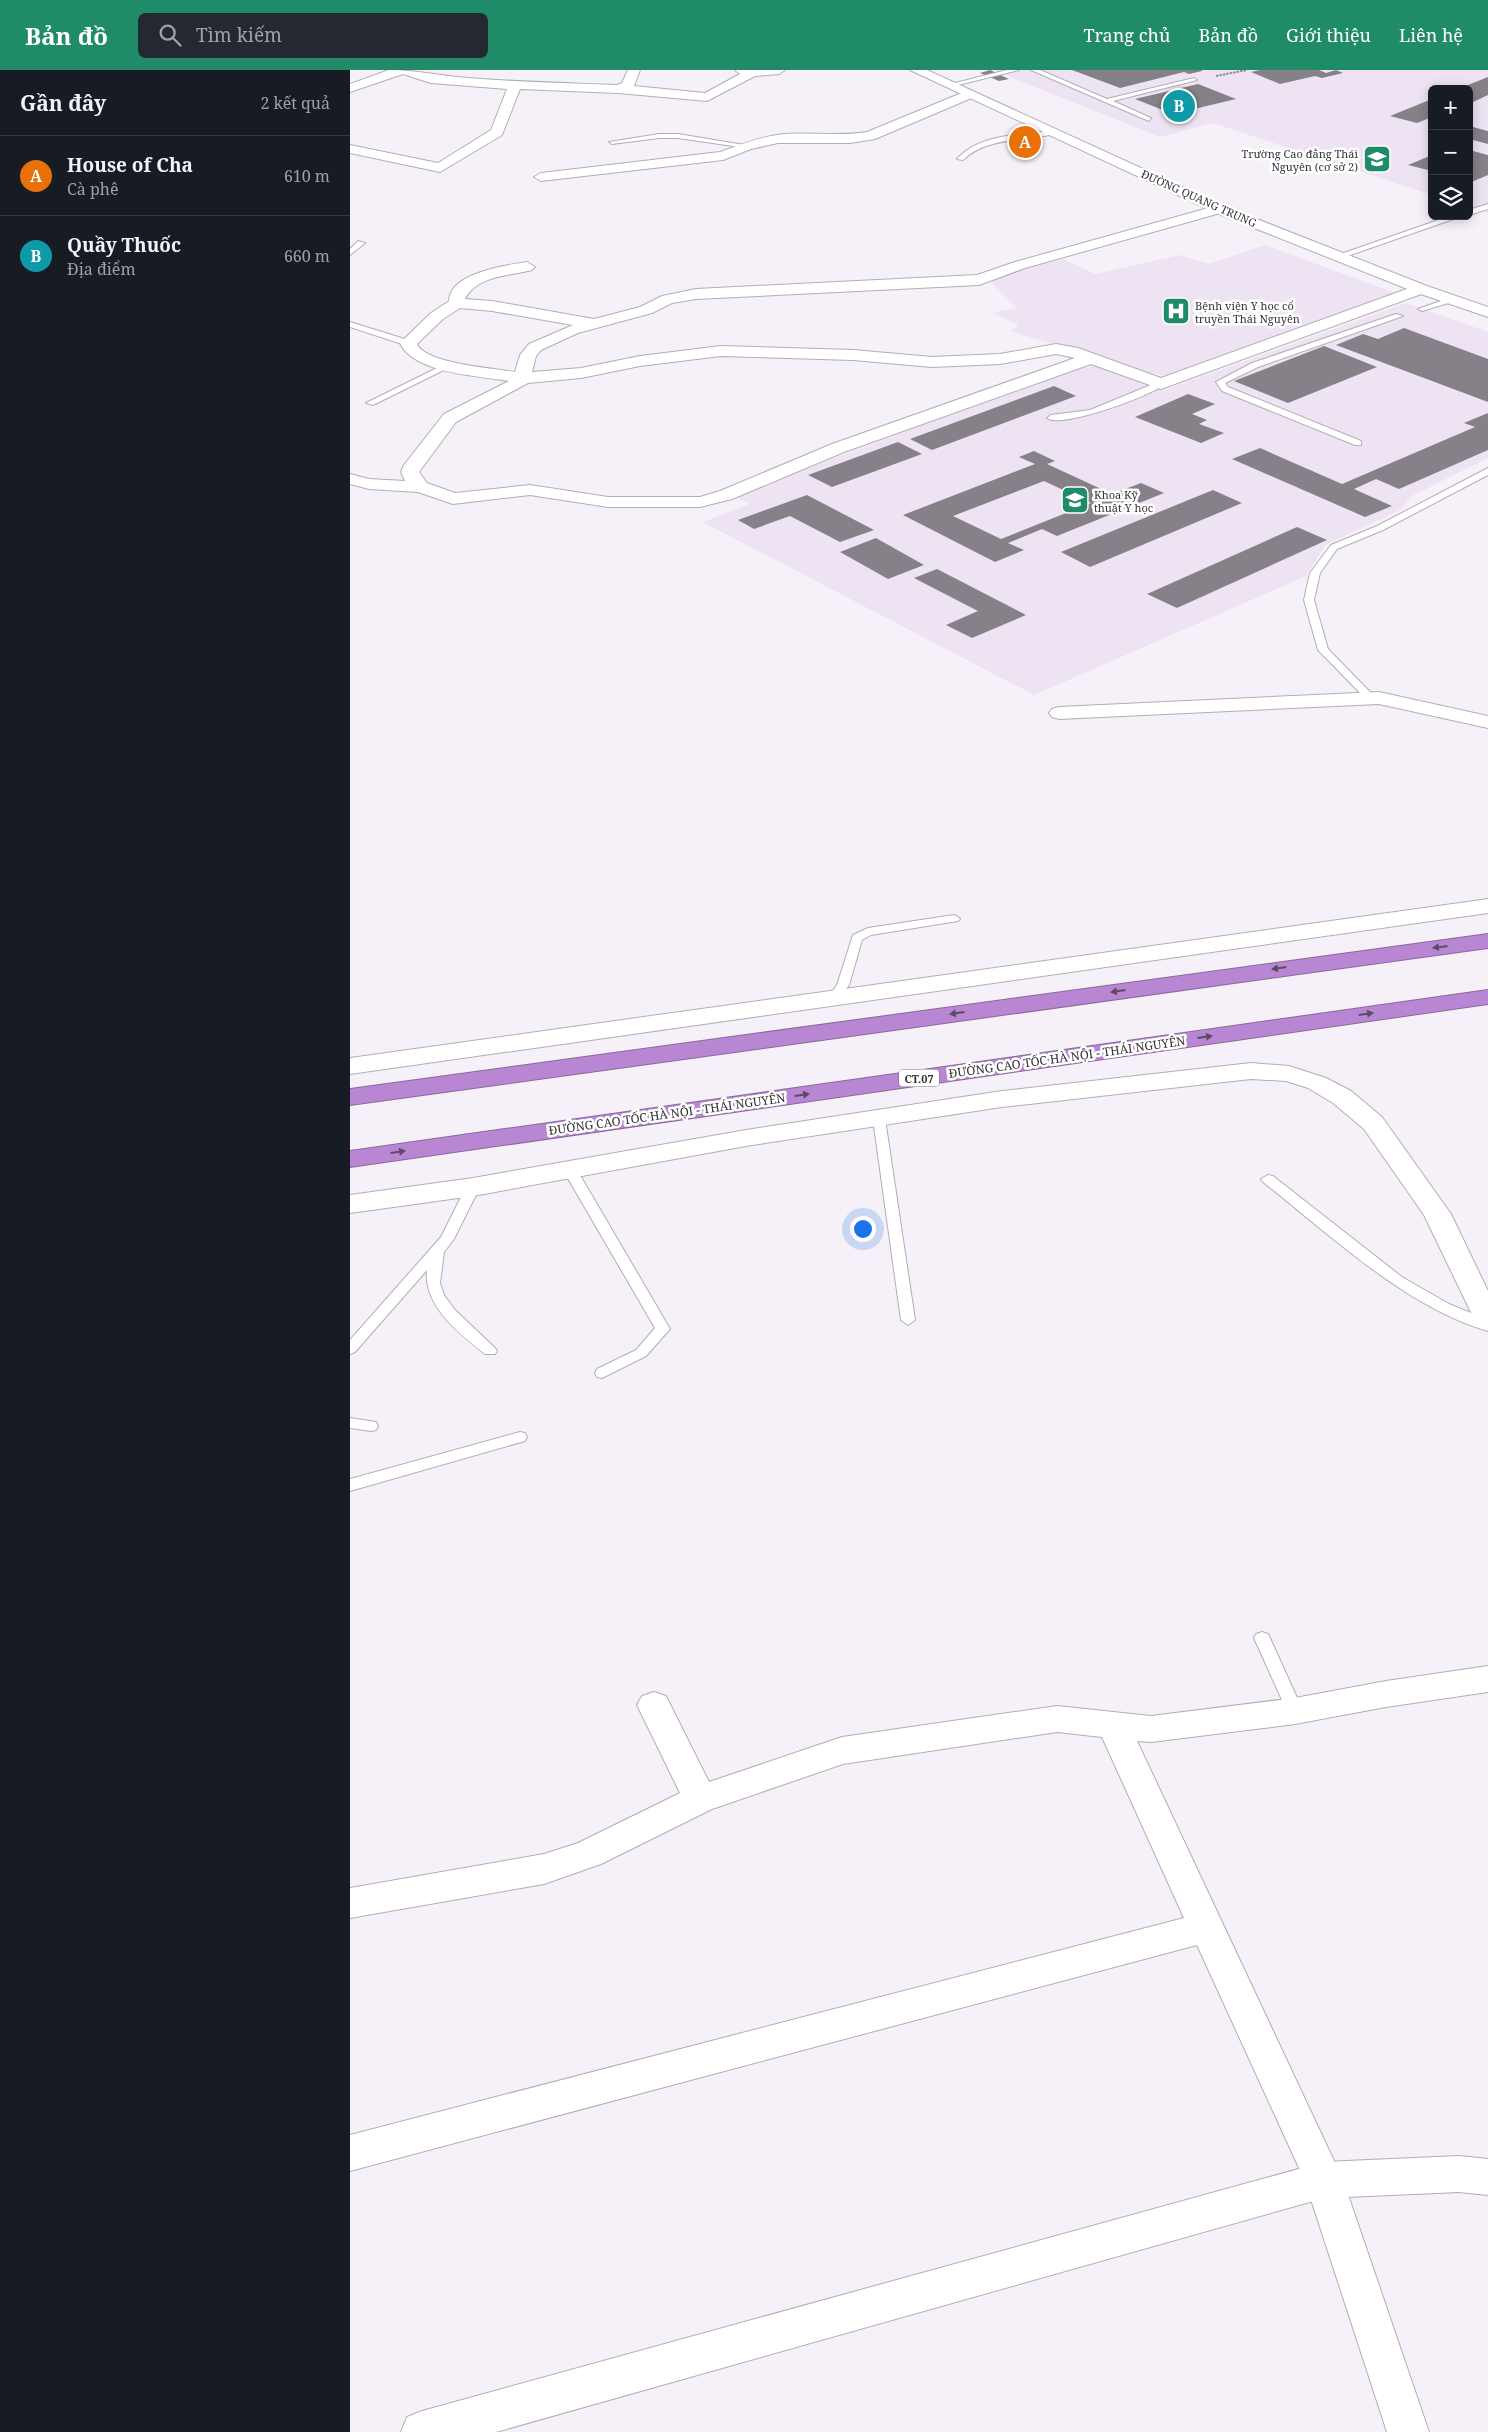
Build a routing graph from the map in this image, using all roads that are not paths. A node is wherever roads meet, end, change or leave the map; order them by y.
1 (401, 70) edge
2 (405, 70) edge
3 (634, 70) edge
4 (779, 70) edge
5 (916, 70) edge
6 (1016, 70) edge
7 (1034, 70) edge
8 (747, 71) edge
9 (1194, 80) road end
10 (515, 85) junction
11 (950, 85) junction
12 (350, 88) edge
13 (618, 89) junction
14 (969, 94) junction
15 (1107, 101) junction
16 (1149, 118) dead end
17 (1053, 132) junction
18 (612, 142) dead end
19 (747, 146) junction
20 (350, 149) edge
21 (961, 159) dead end
22 (541, 177) dead end
23 (1488, 206) edge
24 (1219, 209) junction
25 (1473, 212) edge
26 (1446, 220) edge
27 (361, 243) dead end
28 (350, 253) edge
29 (1339, 256) junction
30 (527, 267) dead end
31 (1422, 289) junction
32 (1452, 299) junction
33 (457, 303) junction
34 (1422, 309) dead end
35 (1488, 312) edge
36 (1399, 316) dead end
37 (350, 324) edge
38 (594, 324) junction
39 (408, 343) junction
40 (1091, 358) junction
41 (448, 366) junction
42 (523, 378) junction
43 (1161, 384) junction
44 (370, 403) dead end
45 (1051, 418) dead end
46 (1358, 443) dead end
47 (1488, 471) edge
48 (350, 479) edge
49 (421, 487) junction
50 (1371, 698) junction
51 (1059, 713) dead end
52 (1488, 722) edge
53 (1488, 906) edge
54 (954, 920) dead end
55 (1488, 941) edge
56 (1488, 997) edge
57 (832, 1000) junction
58 (350, 1066) edge
59 (350, 1097) edge
60 (879, 1119) junction
61 (350, 1159) edge
62 (570, 1170) junction
63 (1268, 1179) dead end
64 (473, 1187) junction
65 (350, 1204) edge
66 (437, 1252) junction
67 (1482, 1295) edge
68 (908, 1320) dead end
69 (1488, 1320) edge
70 (1488, 1326) edge
71 (350, 1349) edge
72 (490, 1351) dead end
73 (602, 1373) dead end
74 (350, 1423) edge
75 (371, 1426) dead end
76 (520, 1437) dead end
77 (350, 1486) edge
78 (1262, 1638) dead end
79 (1488, 1679) edge
80 (654, 1706) dead end
81 (1295, 1711) junction
82 (1113, 1725) junction
83 (700, 1799) junction
84 (350, 1903) edge
85 (1208, 1927) junction
86 (350, 2153) edge
87 (1488, 2177) edge
88 (1324, 2180) junction
89 (422, 2432) edge
90 (1408, 2432) edge

1 - 12 street
2 - 10 street
3 - 13 street
4 - 8 street
5 - 11 street, ĐƯỜNG QUANG TRUNG
6 - 11 lane
7 - 15 lane
8 - 13 street
9 - 15 lane
10 - 13 street
10 - 20 street
11 - 14 street, ĐƯỜNG QUANG TRUNG
14 - 17 street, ĐƯỜNG QUANG TRUNG
14 - 19 street
15 - 16 lane
17 - 21 lane
17 - 24 street, ĐƯỜNG QUANG TRUNG
18 - 19 lane
19 - 22 street
23 - 25 lane
24 - 29 street, ĐƯỜNG QUANG TRUNG
24 - 38 street
26 - 29 lane
27 - 28 lane
29 - 31 street, ĐƯỜNG QUANG TRUNG
30 - 33 street
31 - 32 street, ĐƯỜNG QUANG TRUNG
31 - 43 street
32 - 34 lane
32 - 35 street, ĐƯỜNG QUANG TRUNG
33 - 38 street
33 - 39 street
36 - 46 lane
37 - 39 lane
38 - 42 street
39 - 41 street
40 - 42 street
40 - 43 street
40 - 49 street
41 - 42 street
41 - 44 lane
42 - 49 street
43 - 45 lane
47 - 50 lane
48 - 49 street
50 - 51 street
50 - 52 street
53 - 57 street
54 - 57 lane
55 -> 59 highway
61 -> 56 highway, ĐƯỜNG CAO TỐC HÀ NỘI - THÁI NGUYÊN / CT.07
57 - 58 street
60 - 62 street
60 - 67 street
60 - 68 lane
62 - 64 street
62 - 73 lane
63 - 70 lane
64 - 65 street
64 - 66 lane
66 - 71 lane
66 - 72 lane
67 - 69 street
74 - 75 lane
76 - 77 lane
78 - 81 lane
79 - 81 street
80 - 83 street
81 - 82 street
82 - 83 street
82 - 85 street
83 - 84 street
85 - 86 street
85 - 88 street
87 - 88 street
88 - 89 street
88 - 90 street

